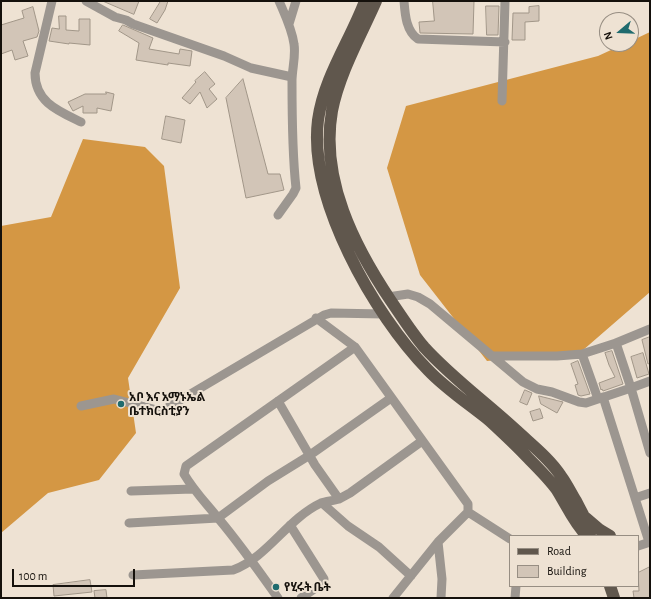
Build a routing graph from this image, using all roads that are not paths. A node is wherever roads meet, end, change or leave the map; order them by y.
1 (52, 1) edge
2 (86, 1) edge
3 (279, 1) edge
4 (296, 1) edge
5 (365, 1) edge
6 (376, 1) edge
7 (404, 1) edge
8 (505, 1) edge
9 (289, 24) junction
10 (505, 42) junction
11 (292, 77) junction
12 (502, 101) dead end
13 (81, 122) dead end
14 (333, 199) junction
15 (278, 215) dead end
16 (387, 295) junction
17 (384, 314) junction
18 (316, 318) junction
19 (650, 329) edge
20 (616, 343) junction
21 (354, 347) junction
22 (582, 354) junction
23 (492, 356) junction
24 (461, 381) junction
25 (650, 381) edge
26 (631, 388) junction
27 (452, 392) junction
28 (391, 398) junction
29 (601, 398) junction
30 (278, 401) junction
31 (81, 406) dead end
32 (422, 441) junction
33 (650, 453) edge
34 (310, 455) junction
35 (193, 489) junction
36 (131, 491) dead end
37 (650, 493) edge
38 (635, 498) junction
39 (339, 499) junction
40 (322, 502) junction
41 (468, 512) junction
42 (218, 518) junction
43 (585, 518) junction
44 (129, 523) dead end
45 (290, 525) junction
46 (585, 535) edge
47 (590, 535) edge
48 (608, 535) edge
49 (509, 538) edge
50 (438, 542) junction
51 (649, 542) edge
52 (639, 546) edge
53 (252, 560) junction
54 (133, 575) dead end
55 (411, 576) junction
56 (516, 587) edge
57 (610, 587) edge
58 (278, 598) edge
59 (301, 598) edge
60 (393, 598) edge
61 (441, 598) edge
62 (515, 598) edge
63 (614, 598) edge

1 - 13 street
2 - 11 street
3 - 9 street
4 - 9 street
5 - 14 main road
6 - 14 main road
7 - 10 street
8 - 10 street
9 - 11 street
10 - 12 street
11 - 15 street
14 - 16 main road
14 - 17 main road
16 - 23 street
16 - 24 main road
17 - 18 street
17 - 27 main road
18 - 21 street
18 - 31 street
19 - 20 street
20 - 22 street
20 - 26 street
21 - 28 street
21 - 30 street
22 - 23 street
22 - 29 street
23 - 29 street
24 - 27 main road
24 - 43 main road
25 - 26 street
26 - 29 street
26 - 33 street
27 - 46 main road
28 - 32 street
28 - 34 street
29 - 38 street
30 - 34 street
30 - 35 street
32 - 39 street
32 - 41 street
34 - 39 street
34 - 42 street
35 - 36 street
35 - 42 street
37 - 38 street
38 - 51 street
39 - 40 street
40 - 45 street
40 - 55 street
41 - 49 street
41 - 50 street
42 - 44 street
42 - 53 street
43 - 47 main road
43 - 48 main road
45 - 53 street
45 - 59 street
50 - 55 street
50 - 61 street
51 - 52 street
53 - 54 street
53 - 58 street
55 - 60 street
56 - 62 street
57 - 63 main road

